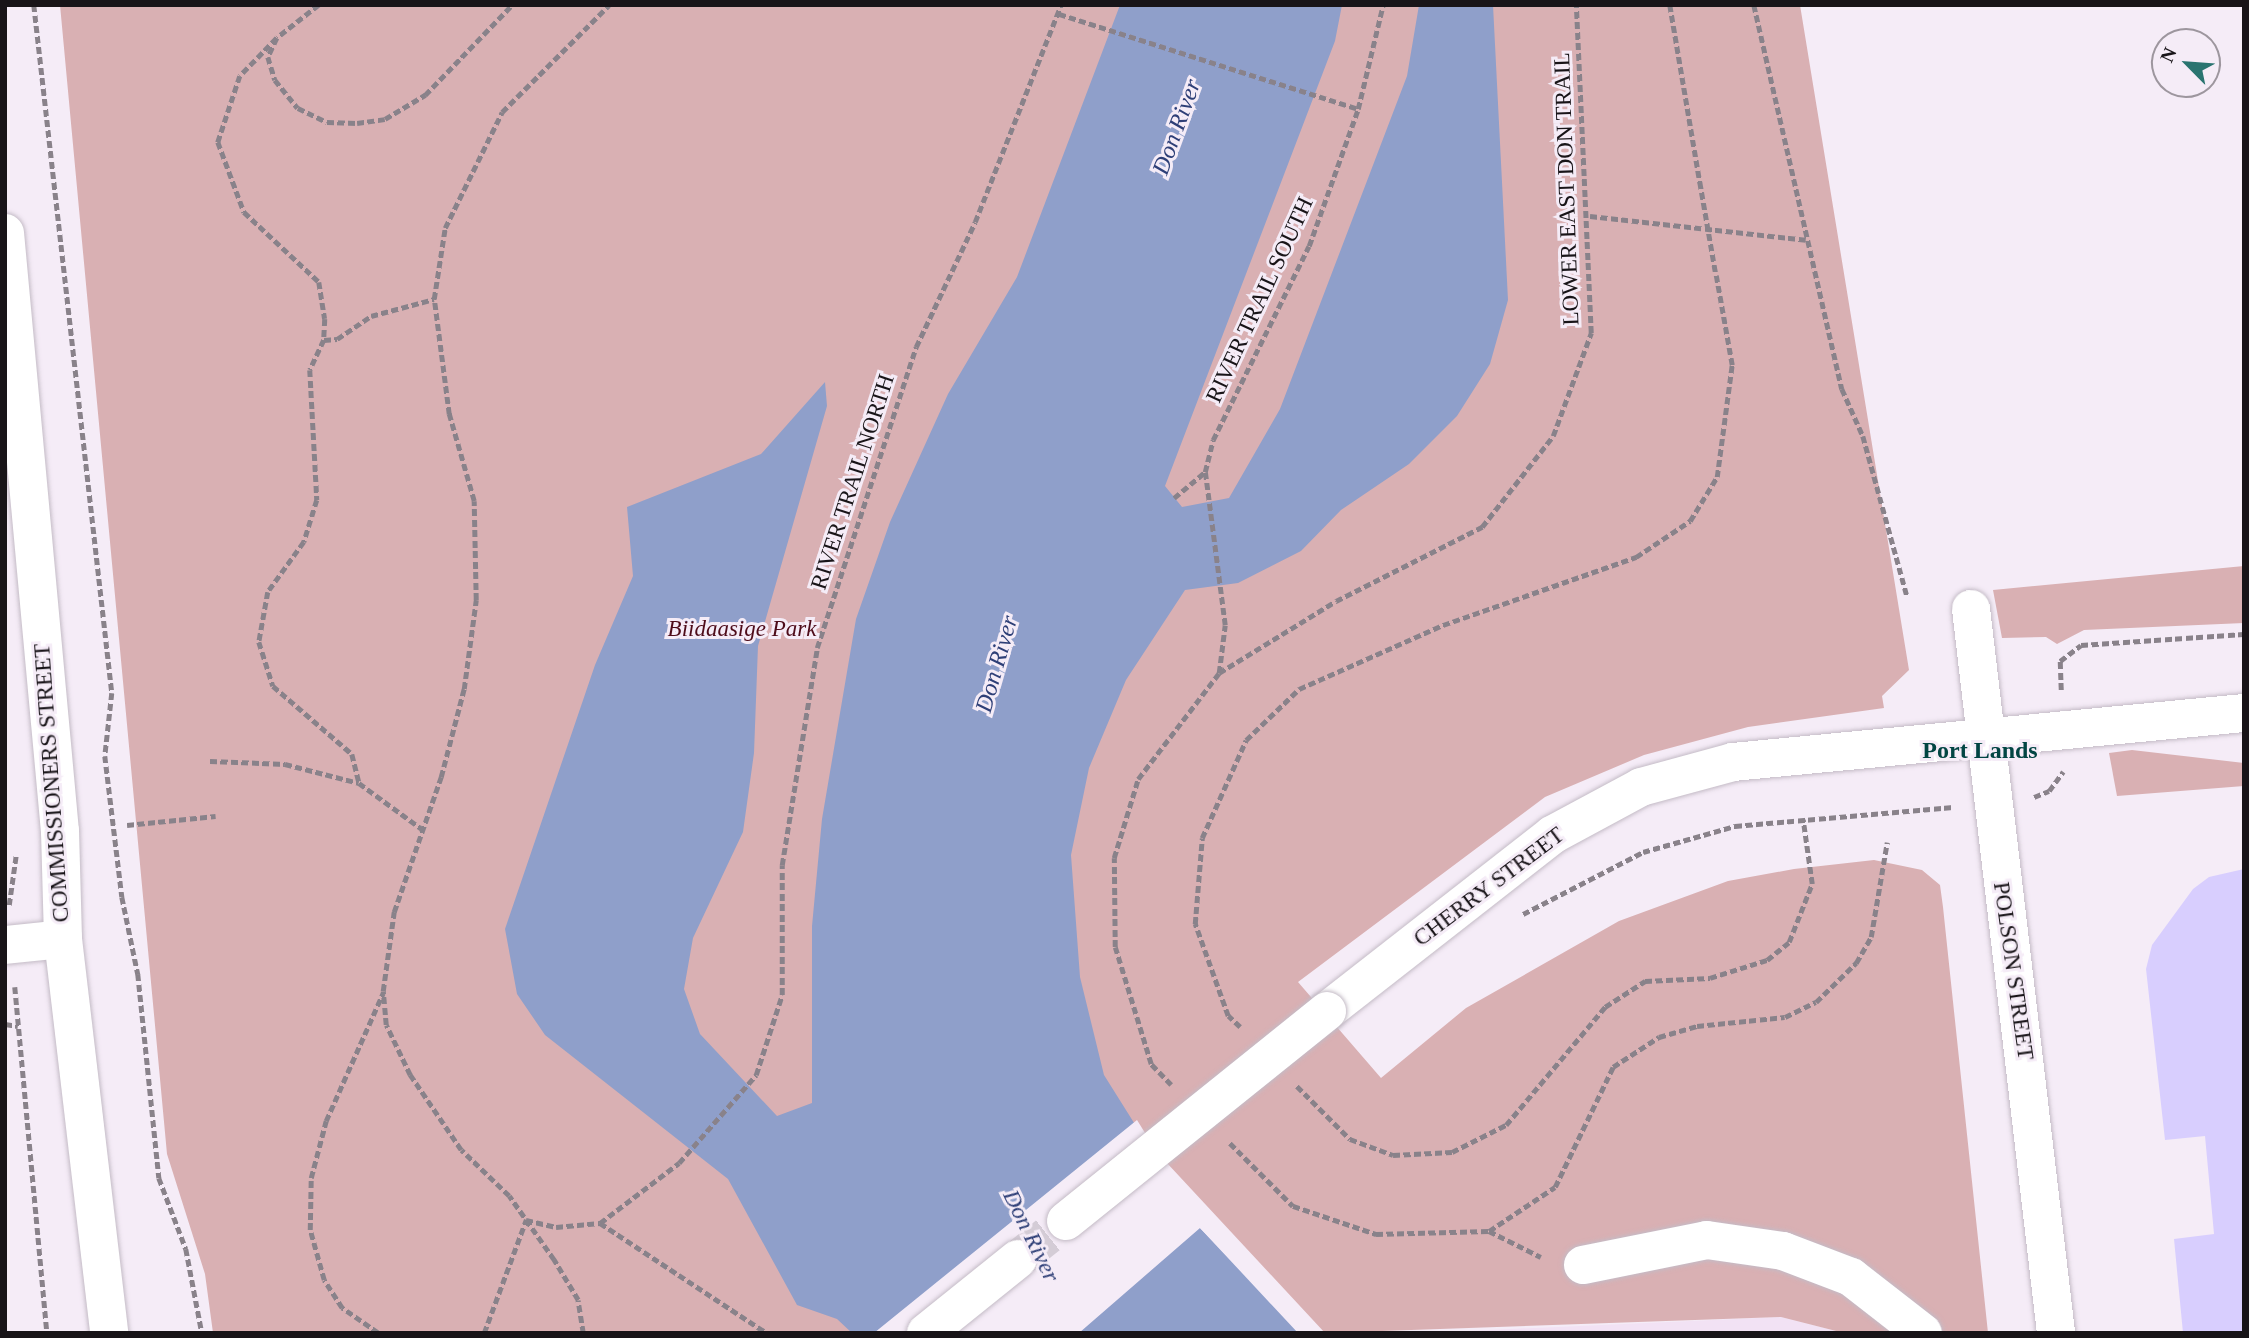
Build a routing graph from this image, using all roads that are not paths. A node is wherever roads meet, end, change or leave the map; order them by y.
1 (5, 233) edge
2 (1971, 608) dead end
3 (2244, 713) edge
4 (1984, 734) junction
5 (63, 939) junction
6 (5, 945) edge
7 (1066, 1221) tunnel mouth
8 (1018, 1259) tunnel mouth
9 (1583, 1265) road end
10 (109, 1333) edge
11 (926, 1333) edge
12 (1923, 1333) edge
13 (2056, 1333) edge

1 - 5 street, COMMISSIONERS STREET
2 - 4 street, POLSON STREET
3 - 4 street, CHERRY STREET
4 - 7 street, CHERRY STREET, bridge
4 - 13 street, POLSON STREET
5 - 6 street
5 - 10 street, COMMISSIONERS STREET
8 - 11 street
9 - 12 street

